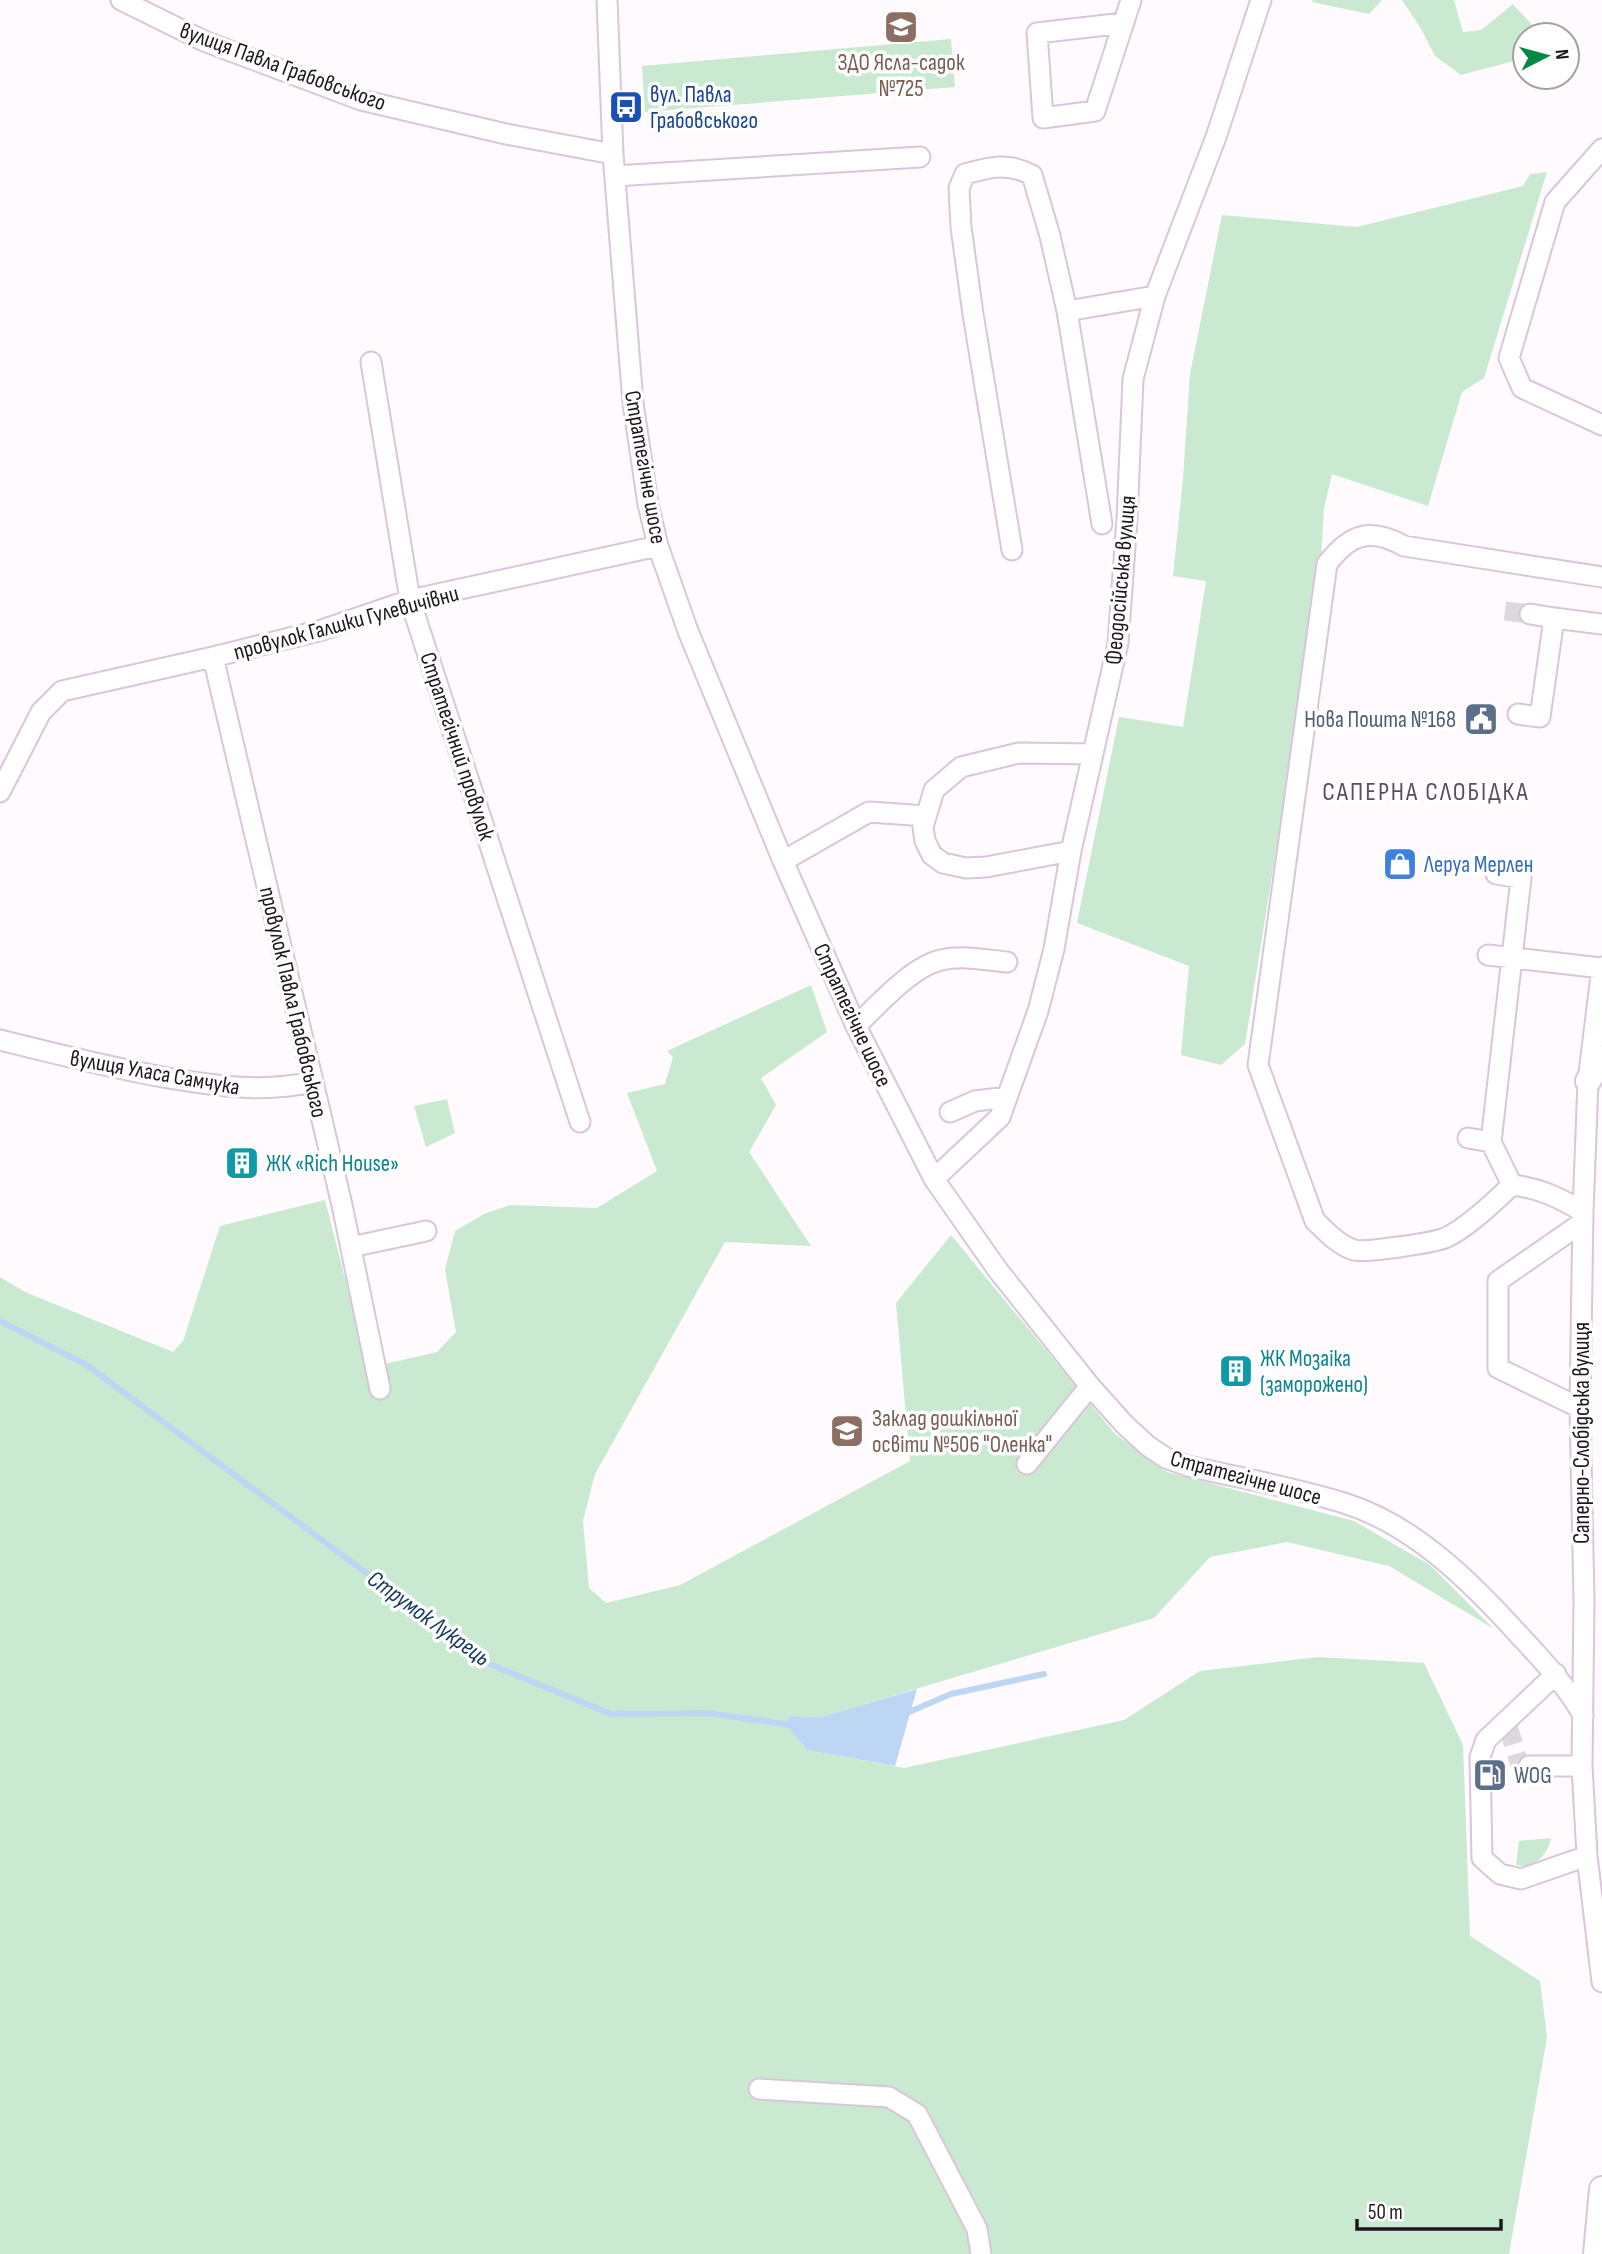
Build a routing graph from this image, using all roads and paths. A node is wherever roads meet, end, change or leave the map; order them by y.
1 (121, 0) edge
2 (607, 0) edge
3 (1131, 0) edge
4 (1261, 0) edge
5 (1124, 23) junction
6 (1602, 149) edge
7 (613, 154) junction
8 (920, 157) dead end
9 (615, 176) junction
10 (1155, 296) junction
11 (1067, 311) junction
12 (371, 362) dead end
13 (1602, 425) edge
14 (1102, 524) dead end
15 (658, 546) junction
16 (1013, 550) dead end
17 (1602, 577) edge
18 (410, 600) junction
19 (1530, 614) tunnel mouth
20 (1553, 618) junction
21 (1602, 624) edge
22 (213, 657) junction
23 (1518, 714) dead end
24 (1093, 754) junction
25 (0, 792) edge
26 (926, 816) junction
27 (1071, 851) junction
28 (783, 861) junction
29 (1496, 874) dead end
30 (1488, 955) dead end
31 (1512, 958) junction
32 (1007, 962) dead end
33 (1602, 968) edge
34 (856, 1026) junction
35 (0, 1040) edge
36 (1602, 1059) edge
37 (1588, 1081) junction
38 (312, 1082) junction
39 (1007, 1097) junction
40 (950, 1112) dead end
41 (580, 1122) dead end
42 (1468, 1138) dead end
43 (1491, 1142) junction
44 (934, 1179) junction
45 (1512, 1185) junction
46 (1583, 1217) junction
47 (426, 1231) dead end
48 (351, 1247) junction
49 (1090, 1386) junction
50 (380, 1390) dead end
51 (1580, 1408) junction
52 (1027, 1464) dead end
53 (1556, 1674) junction
54 (1583, 1715) junction
55 (1529, 1766) dead end
56 (1582, 1766) junction
57 (1587, 1856) junction
58 (1602, 1982) edge
59 (759, 2089) dead end
60 (1602, 2189) edge
61 (981, 2254) edge
62 (1596, 2254) edge

1 - 7 street, вулиця Павла Грабовського
2 - 7 street, Стратегічне шосе
3 - 5 street
4 - 10 street, Феодосійська вулиця
5 - 5 street
6 - 13 street
7 - 9 street, Стратегічне шосе
8 - 9 street
9 - 15 street, Стратегічне шосе
10 - 11 street
10 - 24 street, Феодосійська вулиця
11 - 14 street
11 - 16 street
12 - 18 street, Стратегічний провулок
15 - 18 street, провулок Галшки Гулевичівни
15 - 28 street, Стратегічне шосе
17 - 45 street
18 - 22 street, провулок Галшки Гулевичівни
18 - 41 street, Стратегічний провулок
19 - 20 street
20 - 21 street
20 - 23 street
22 - 25 street, провулок Галшки Гулевичівни
22 - 38 street, провулок Павла Грабовського
24 - 26 street
24 - 27 street, Феодосійська вулиця
26 - 27 street
26 - 28 street
27 - 39 street, Феодосійська вулиця
28 - 34 street, Стратегічне шосе
29 - 31 street
30 - 31 street
31 - 33 street
31 - 43 street
32 - 34 street
33 - 37 street, Саперно-Слобідська вулиця
34 - 44 street, Стратегічне шосе
35 - 38 street, вулиця Уласа Самчука
36 - 37 main road
37 - 46 street, Саперно-Слобідська вулиця
38 - 48 street, провулок Павла Грабовського
39 - 40 street
39 - 44 street, Феодосійська вулиця
42 - 43 street
43 - 45 street
44 - 49 street, Стратегічне шосе
45 - 46 street
46 - 51 street, Саперно-Слобідська вулиця
46 - 51 street
47 - 48 street
48 - 50 street, провулок Павла Грабовського
49 - 52 street
49 - 53 street, Стратегічне шосе
51 - 54 street, Саперно-Слобідська вулиця
53 - 54 street, Стратегічне шосе
53 - 57 street
54 - 56 street, Саперно-Слобідська вулиця
55 - 56 street
56 - 57 street, Саперно-Слобідська вулиця
57 - 58 street, Саперно-Слобідська вулиця
59 - 61 street
60 - 62 main road

